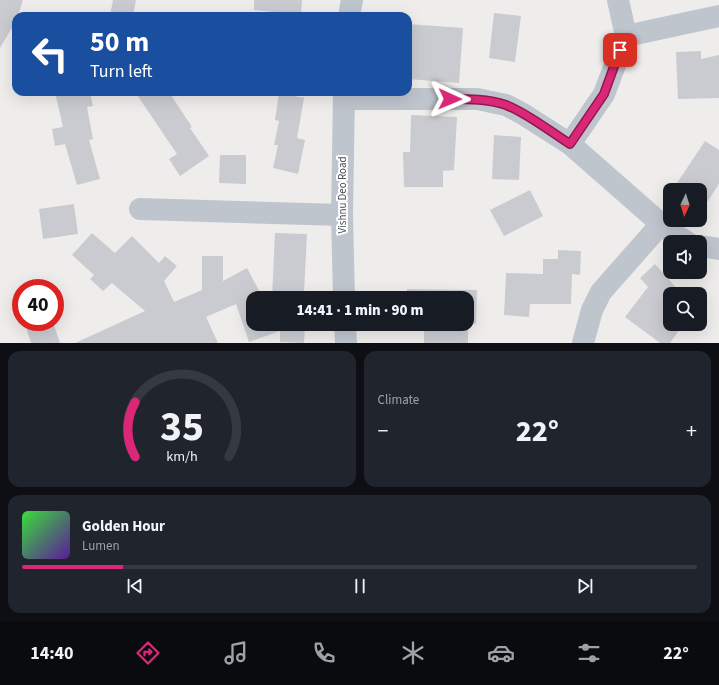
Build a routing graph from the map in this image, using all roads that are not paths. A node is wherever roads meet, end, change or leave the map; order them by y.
1 (352, 0) edge
2 (618, 0) edge
3 (350, 12) edge
4 (719, 16) edge
5 (626, 36) junction
6 (344, 96) edge
7 (570, 144) junction
8 (140, 209) dead end
9 (342, 215) junction
10 (661, 224) junction
11 (676, 235) edge
12 (707, 247) edge
13 (719, 249) edge
14 (344, 291) edge
15 (345, 331) edge
16 (346, 343) edge
17 (583, 343) edge

1 - 3 street
2 - 5 street
4 - 5 street
5 - 7 street
6 - 7 street
6 - 9 street, Vishnu Deo Road
7 - 10 street
8 - 9 street
9 - 14 street, Vishnu Deo Road
10 - 11 street
10 - 17 street
12 - 13 street
15 - 16 street

